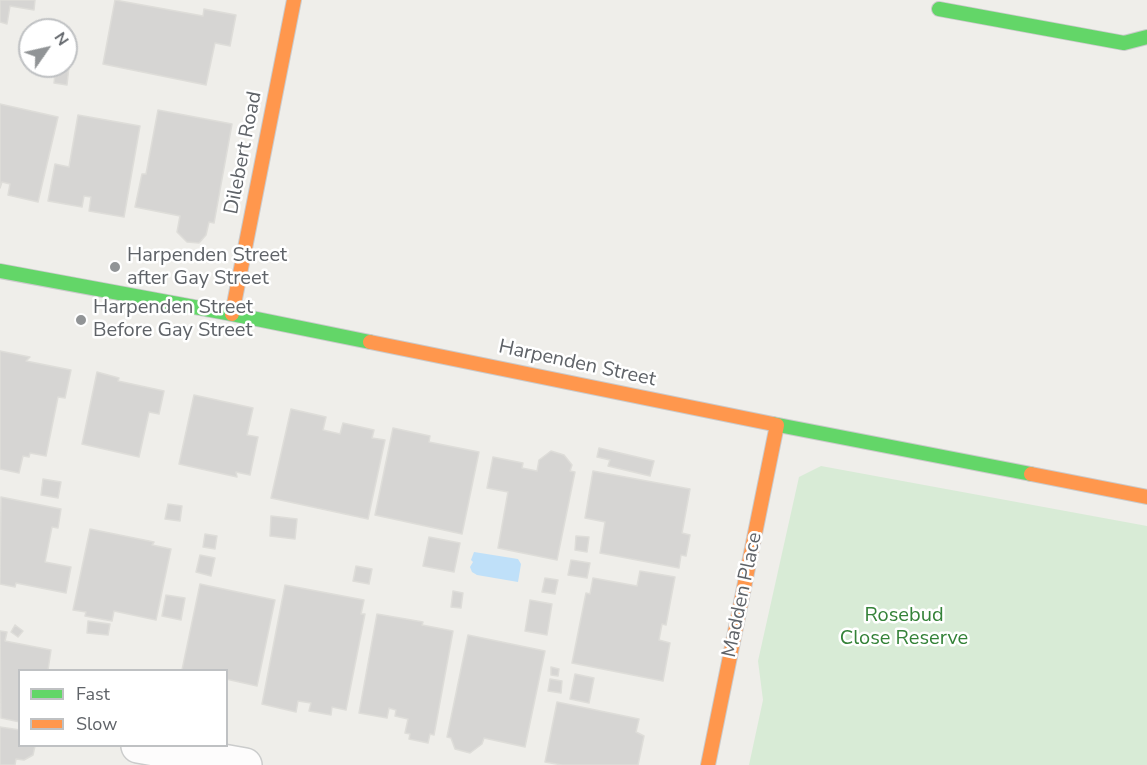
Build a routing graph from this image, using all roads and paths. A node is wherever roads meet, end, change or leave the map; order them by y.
1 (294, 0) edge
2 (939, 9) dead end
3 (1147, 37) edge
4 (0, 271) edge
5 (232, 314) junction
6 (777, 425) junction
7 (1147, 497) edge
8 (144, 747) edge
9 (244, 765) edge
10 (708, 765) edge

1 - 5 street, Dilebert Road
2 - 3 street
4 - 5 street, Harpenden Street
5 - 6 street, Harpenden Street
6 - 7 street, Harpenden Street
6 - 10 street, Madden Place
8 - 9 street

